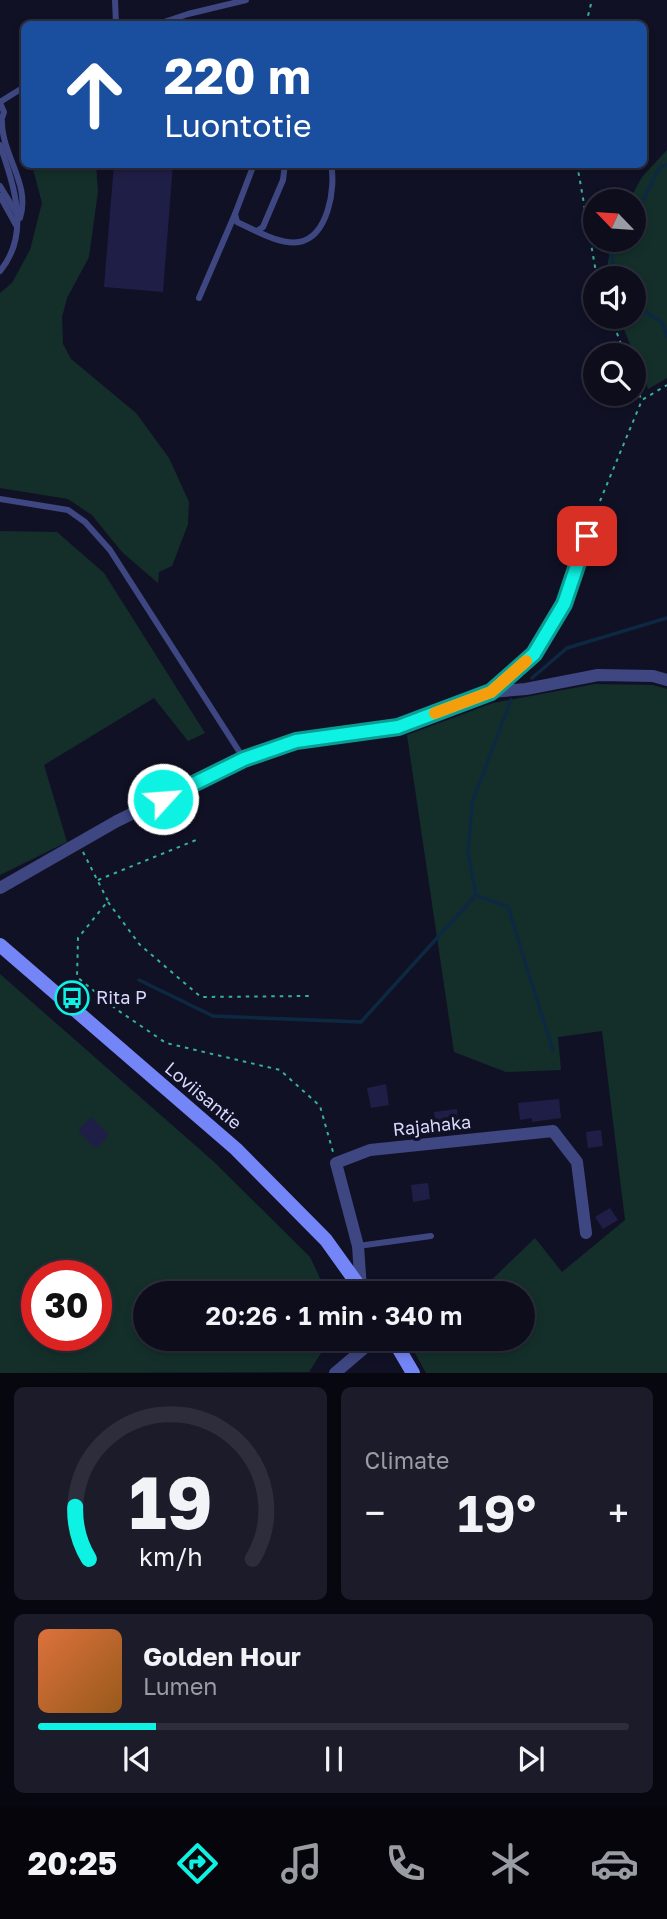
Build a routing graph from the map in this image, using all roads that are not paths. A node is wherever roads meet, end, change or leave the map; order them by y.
1 (115, 0) edge
2 (246, 0) edge
3 (116, 21) edge
4 (167, 21) edge
5 (21, 89) edge
6 (0, 102) edge
7 (1, 124) edge
8 (0, 145) edge
9 (252, 168) edge
10 (284, 168) edge
11 (332, 168) edge
12 (0, 186) edge
13 (0, 196) edge
14 (235, 214) junction
15 (18, 216) junction
16 (17, 226) junction
17 (257, 231) junction
18 (0, 271) edge
19 (199, 298) dead end
20 (0, 499) edge
21 (595, 513) road end
22 (667, 680) edge
23 (491, 692) junction
24 (244, 759) junction
25 (0, 888) edge
26 (0, 945) edge
27 (586, 1233) dead end
28 (431, 1236) dead end
29 (358, 1246) junction
30 (356, 1281) edge
31 (362, 1281) edge
32 (361, 1351) edge
33 (400, 1351) edge
34 (335, 1373) edge
35 (413, 1373) edge

1 - 3 lane
2 - 4 lane
5 - 6 lane
6 - 7 lane
7 - 16 lane
8 - 15 lane
9 - 14 lane
10 - 17 lane
11 - 17 lane
12 - 15 lane
13 - 16 lane
14 - 17 lane
14 - 19 lane
15 - 16 lane
16 - 18 lane
20 - 24 lane
21 - 23 street
22 - 23 street
23 - 24 street
24 - 25 street
26 - 30 main road, Loviisantie
27 - 29 street, Rajahaka
28 - 29 lane
29 - 31 street
32 - 34 street
33 - 35 main road

